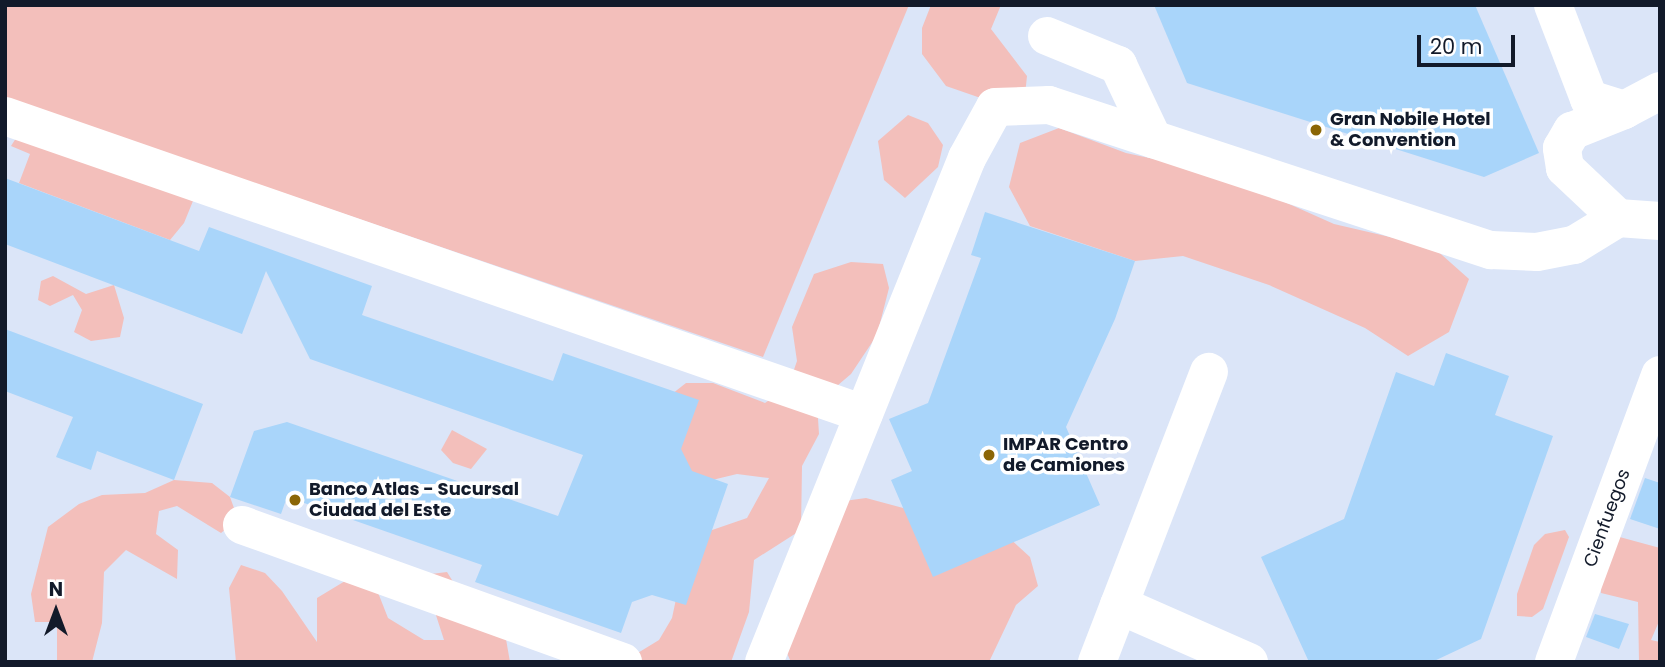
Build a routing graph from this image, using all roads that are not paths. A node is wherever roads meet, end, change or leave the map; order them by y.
1 (1553, 5) edge
2 (1047, 36) dead end
3 (1660, 91) edge
4 (1624, 110) junction
5 (5, 116) edge
6 (1153, 139) junction
7 (1618, 218) junction
8 (1660, 221) edge
9 (1209, 372) dead end
10 (1660, 375) edge
11 (864, 414) junction
12 (1644, 465) edge
13 (242, 525) dead end
14 (1119, 605) junction
15 (623, 662) edge
16 (764, 662) edge
17 (1097, 662) edge
18 (1249, 662) edge
19 (1554, 662) edge

1 - 4 street
2 - 6 street
3 - 4 street
4 - 7 street
5 - 11 street
6 - 7 street
6 - 11 street
7 - 8 street
9 - 14 street
10 - 12 street, Cienfuegos
11 - 16 street
12 - 19 street, Cienfuegos
13 - 15 street
14 - 17 street
14 - 18 street

